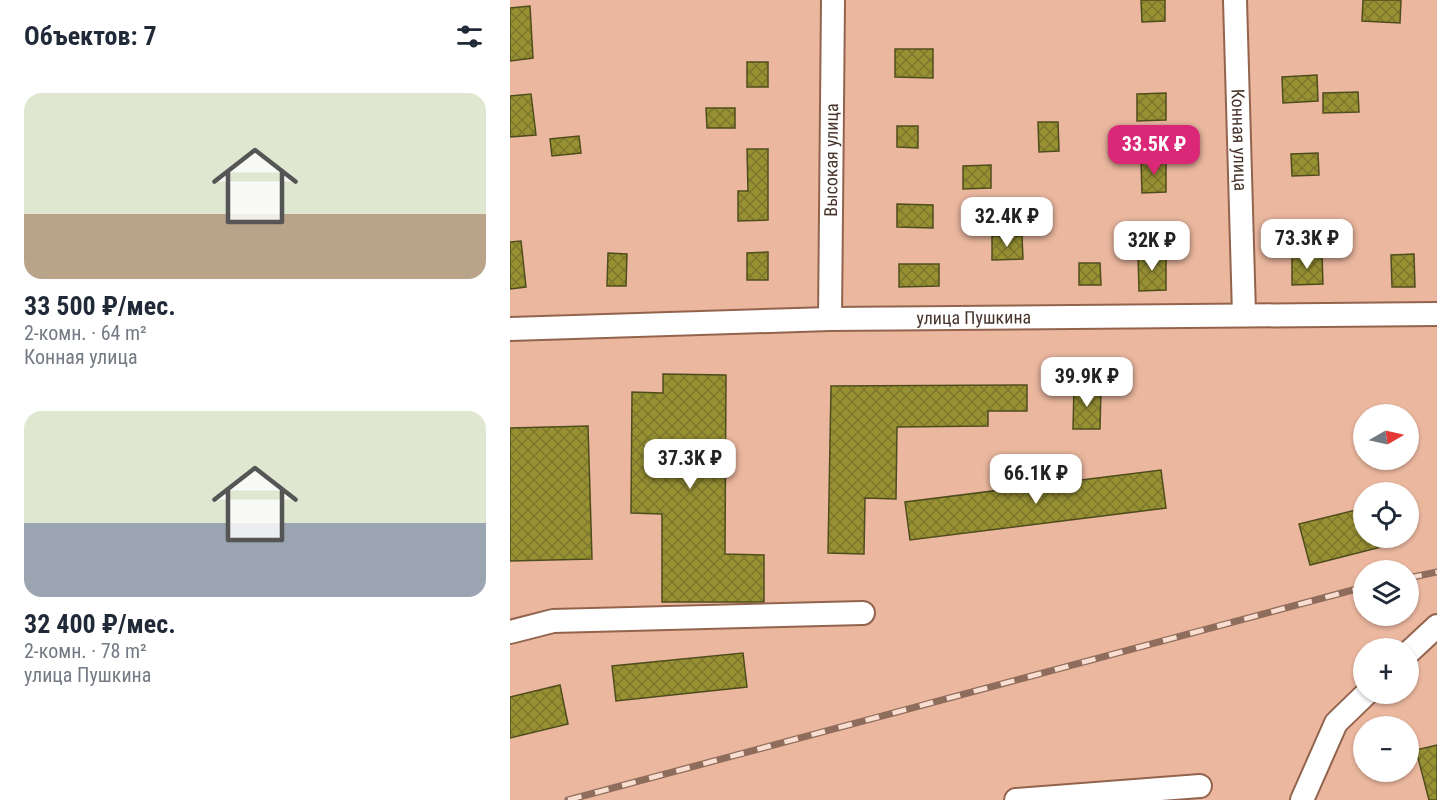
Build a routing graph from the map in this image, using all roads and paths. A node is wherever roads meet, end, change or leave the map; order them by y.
1 (832, 0) edge
2 (1235, 0) edge
3 (1244, 314) junction
4 (1437, 314) edge
5 (830, 319) junction
6 (510, 329) edge
7 (863, 613) dead end
8 (1437, 626) edge
9 (510, 632) edge
10 (1419, 643) edge
11 (1356, 704) edge
12 (1200, 786) dead end
13 (1016, 800) edge
14 (1302, 800) edge

1 - 5 street, Высокая улица
2 - 3 street, Конная улица
3 - 4 street, улица Пушкина
3 - 5 street, улица Пушкина
5 - 6 street, улица Пушкина
7 - 9 street
8 - 10 street
11 - 14 street
12 - 13 street

